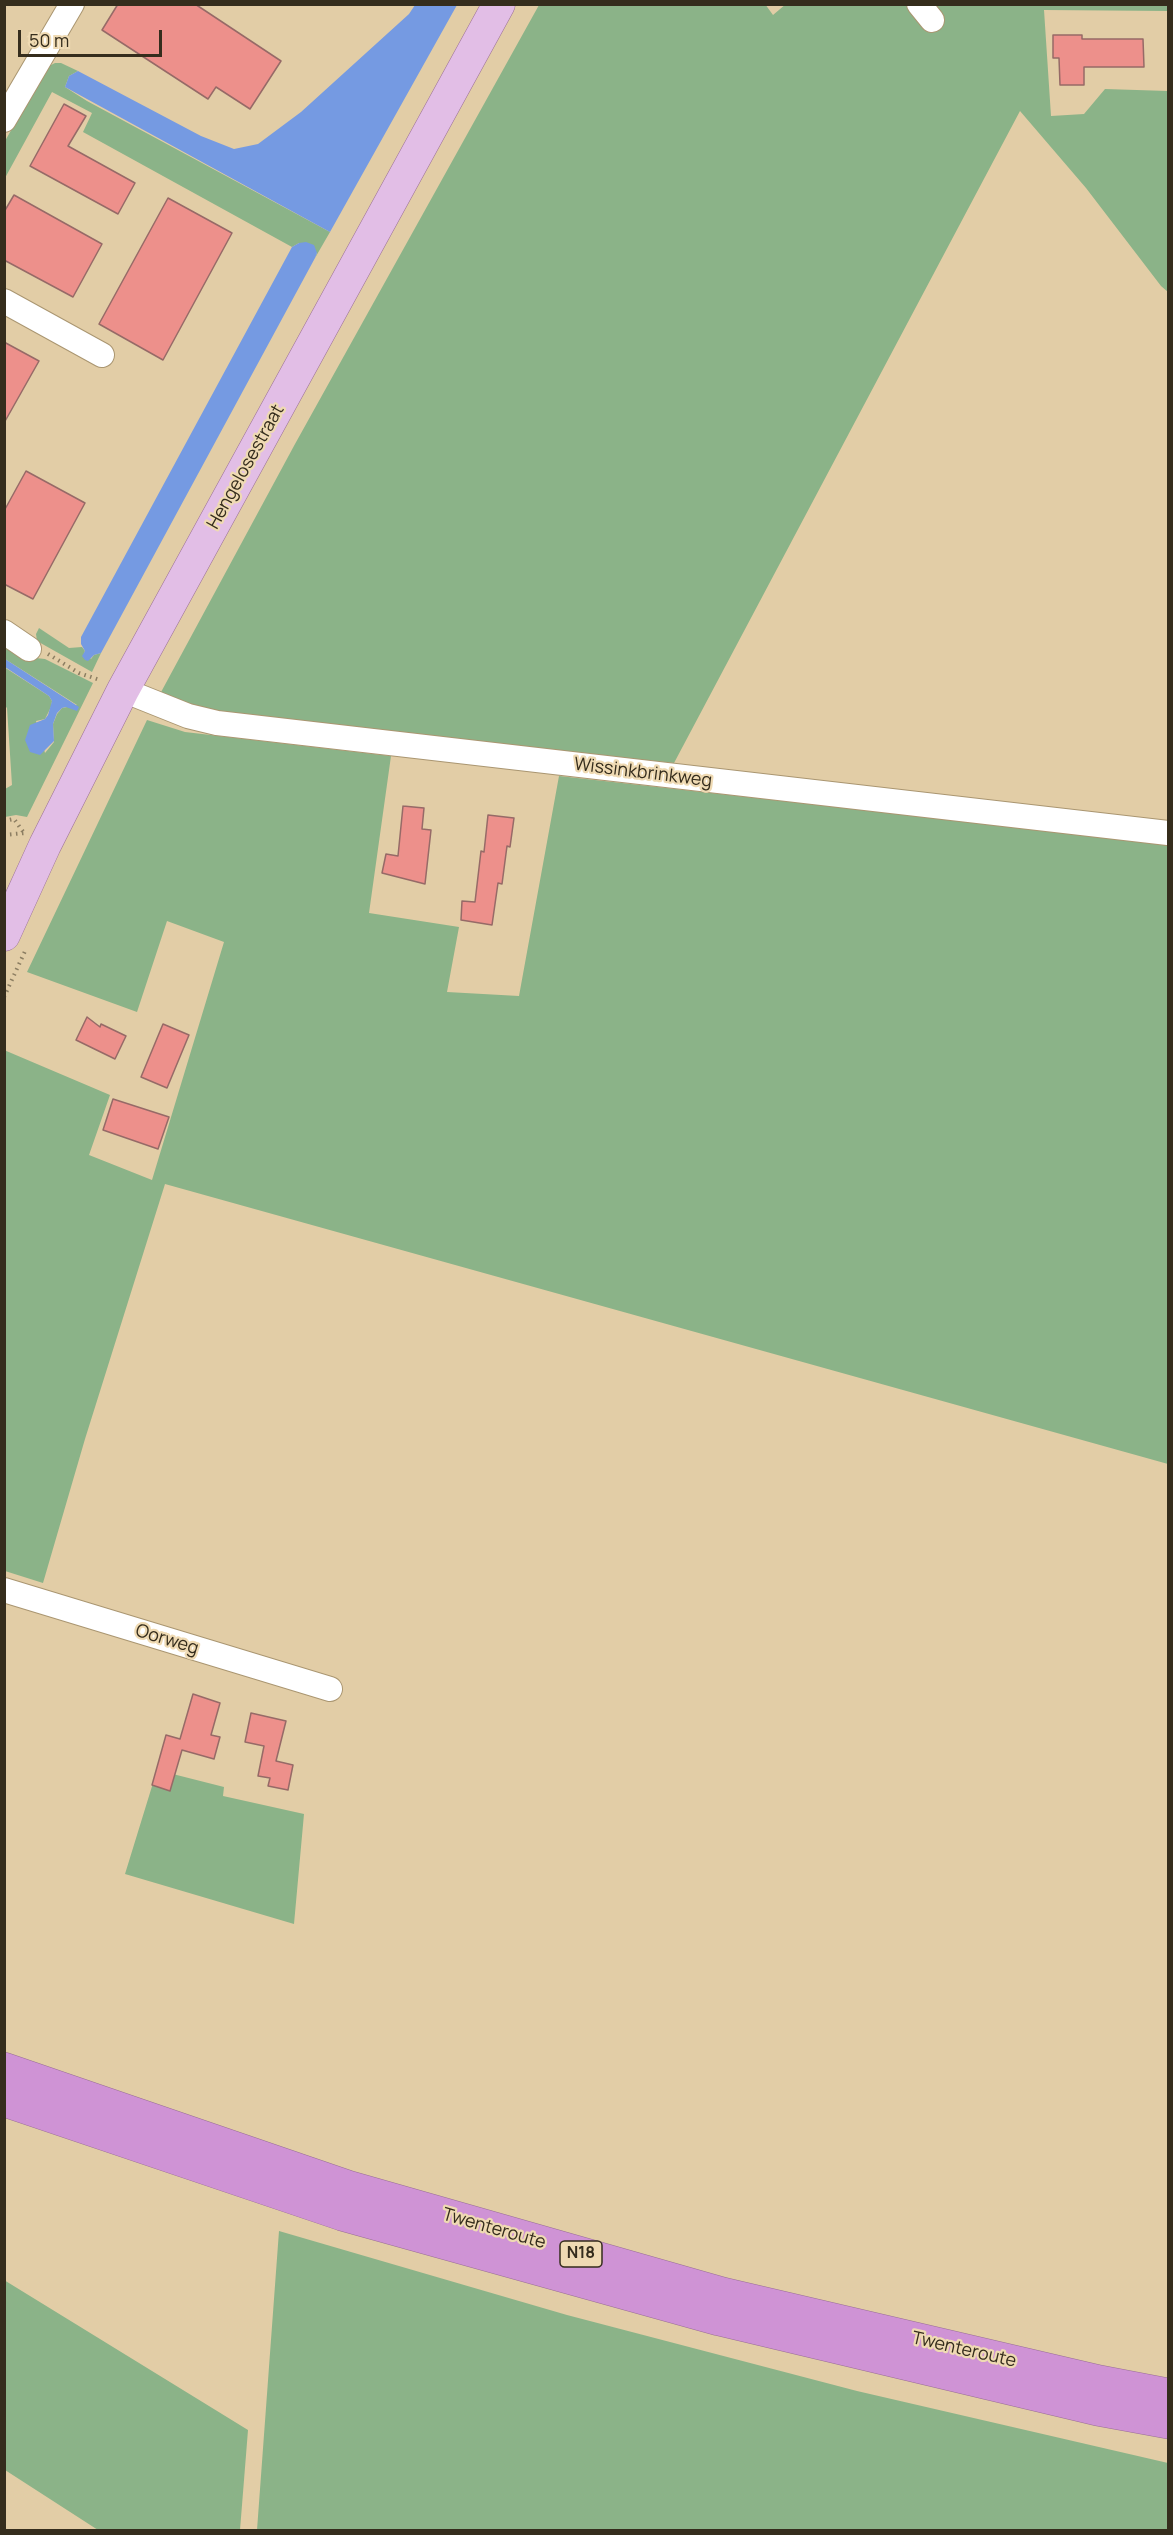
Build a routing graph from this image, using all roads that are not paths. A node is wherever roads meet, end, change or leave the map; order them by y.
1 (72, 4) edge
2 (499, 4) edge
3 (4, 120) edge
4 (4, 301) edge
5 (102, 355) dead end
6 (4, 632) edge
7 (29, 649) road end
8 (113, 686) junction
9 (1168, 833) edge
10 (4, 935) edge
11 (4, 1590) edge
12 (330, 1689) dead end
13 (4, 2069) edge
14 (4, 2100) edge
15 (1168, 2395) edge
16 (1168, 2422) edge

1 - 3 street
2 - 8 main road, Hengelosestraat
4 - 5 street
6 - 7 street
8 - 9 street, Wissinkbrinkweg
8 - 10 main road, Hengelosestraat
11 - 12 street, Oorweg
13 - 15 highway, Twenteroute / N18
14 - 16 highway, Twenteroute / N18

